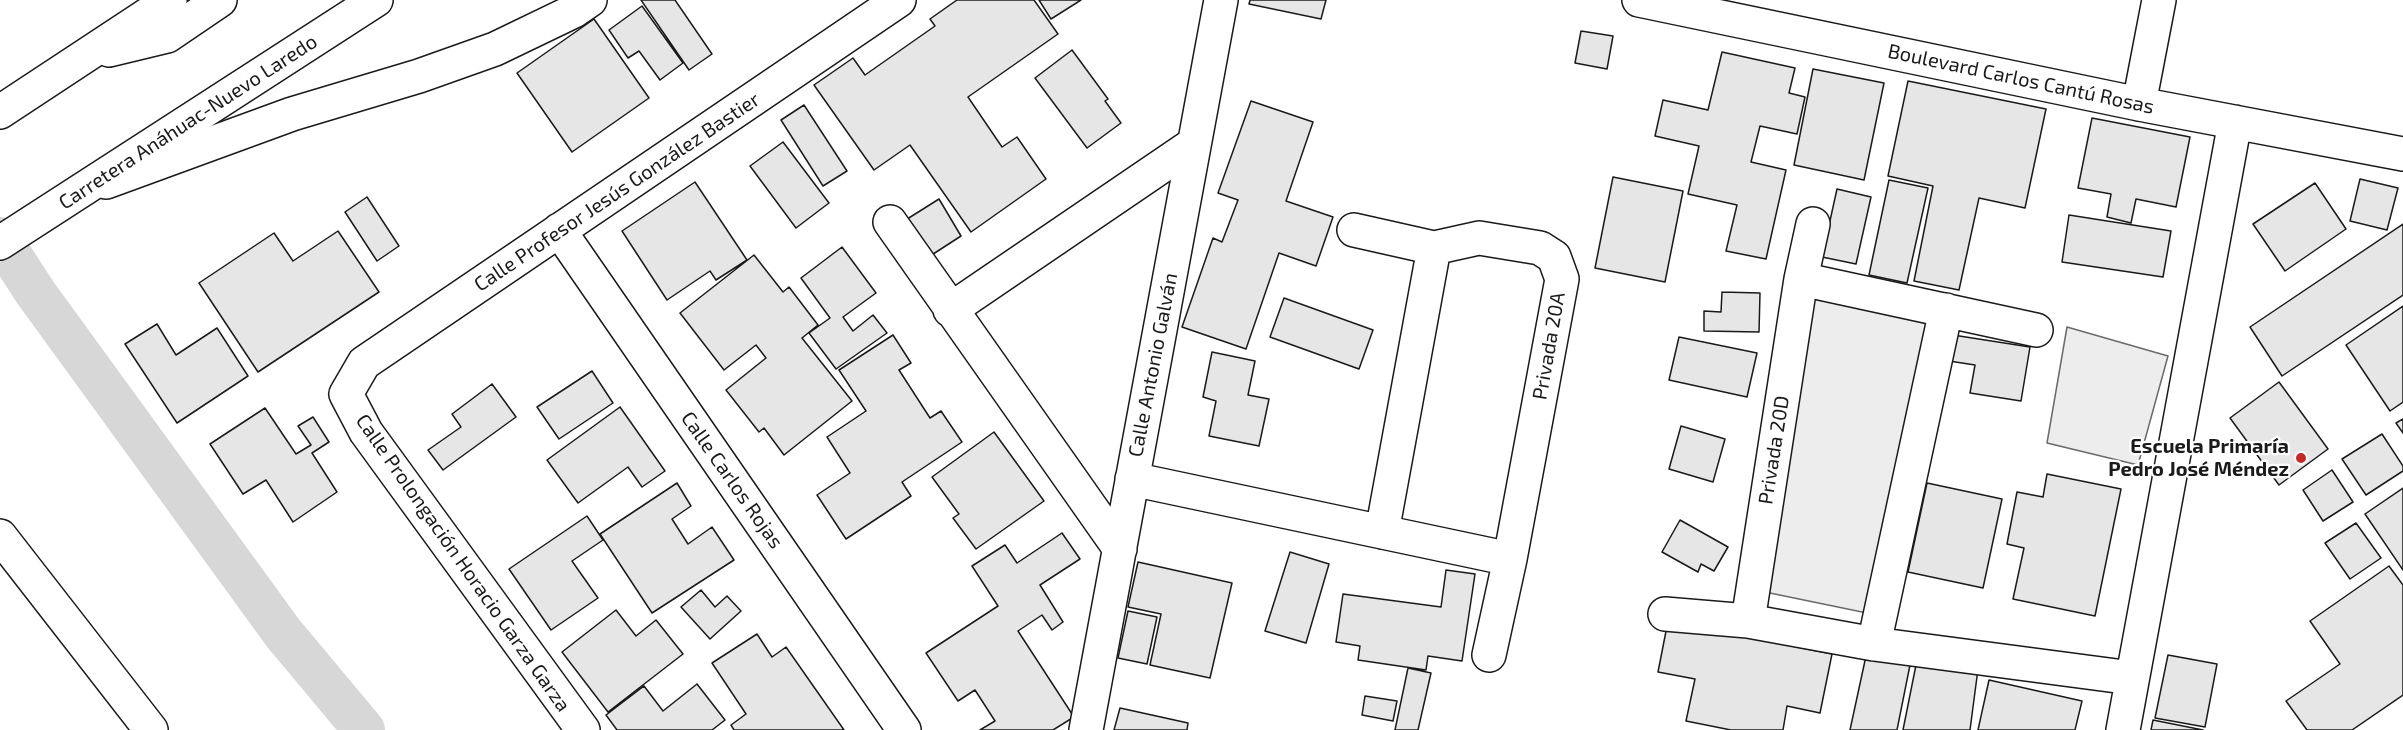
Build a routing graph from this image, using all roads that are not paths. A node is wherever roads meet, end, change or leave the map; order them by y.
1 (170, 0) edge
2 (220, 0) edge
3 (376, 0) edge
4 (590, 0) edge
5 (899, 0) edge
6 (1221, 0) edge
7 (2159, 0) edge
8 (1649, 1) edge
9 (86, 56) junction
10 (2139, 104) junction
11 (0, 112) edge
12 (2235, 122) junction
13 (1194, 144) junction
14 (2403, 154) edge
15 (79, 192) junction
16 (890, 222) dead end
17 (1814, 224) dead end
18 (559, 230) junction
19 (1354, 230) dead end
20 (0, 243) edge
21 (1434, 248) junction
22 (1801, 279) junction
23 (950, 310) junction
24 (1946, 310) junction
25 (2036, 330) dead end
26 (346, 394) joint
27 (1132, 479) junction
28 (1382, 532) junction
29 (0, 537) edge
30 (1120, 549) junction
31 (1510, 559) junction
32 (1665, 614) dead end
33 (1748, 621) junction
34 (1874, 644) junction
35 (1489, 655) dead end
36 (2132, 678) junction
37 (151, 730) edge
38 (583, 730) edge
39 (904, 730) edge
40 (1086, 730) edge
41 (2123, 730) edge

1 - 9 street
2 - 9 street
3 - 15 street, Carretera Anáhuac-Nuevo Laredo
4 - 15 street
5 - 18 street, Calle Profesor Jesús González Bastier
6 - 13 street, Calle Antonio Galván
7 - 10 street
8 - 10 street, Boulevard Carlos Cantú Rosas
9 - 11 street
10 - 12 street, Boulevard Carlos Cantú Rosas
12 - 14 street, Boulevard Carlos Cantú Rosas
12 - 36 street
13 - 23 street
13 - 27 street, Calle Antonio Galván
15 - 20 street, Carretera Anáhuac-Nuevo Laredo
16 - 23 street
17 - 22 street, Privada 20D
18 - 26 street, Calle Profesor Jesús González Bastier
18 - 39 street, Calle Carlos Rojas
19 - 21 street, Privada 20A
21 - 28 street
21 - 31 street, Privada 20A
22 - 24 street
22 - 33 street, Privada 20D
23 - 30 street
24 - 25 street
24 - 34 street
26 - 38 street, Calle Prolongación Horacio Garza Garza
27 - 28 street
27 - 30 street, Calle Antonio Galván
28 - 31 street
29 - 37 street
30 - 40 street, Calle Antonio Galván
31 - 35 street, Privada 20A
32 - 33 street
33 - 34 street
34 - 36 street
36 - 41 street

